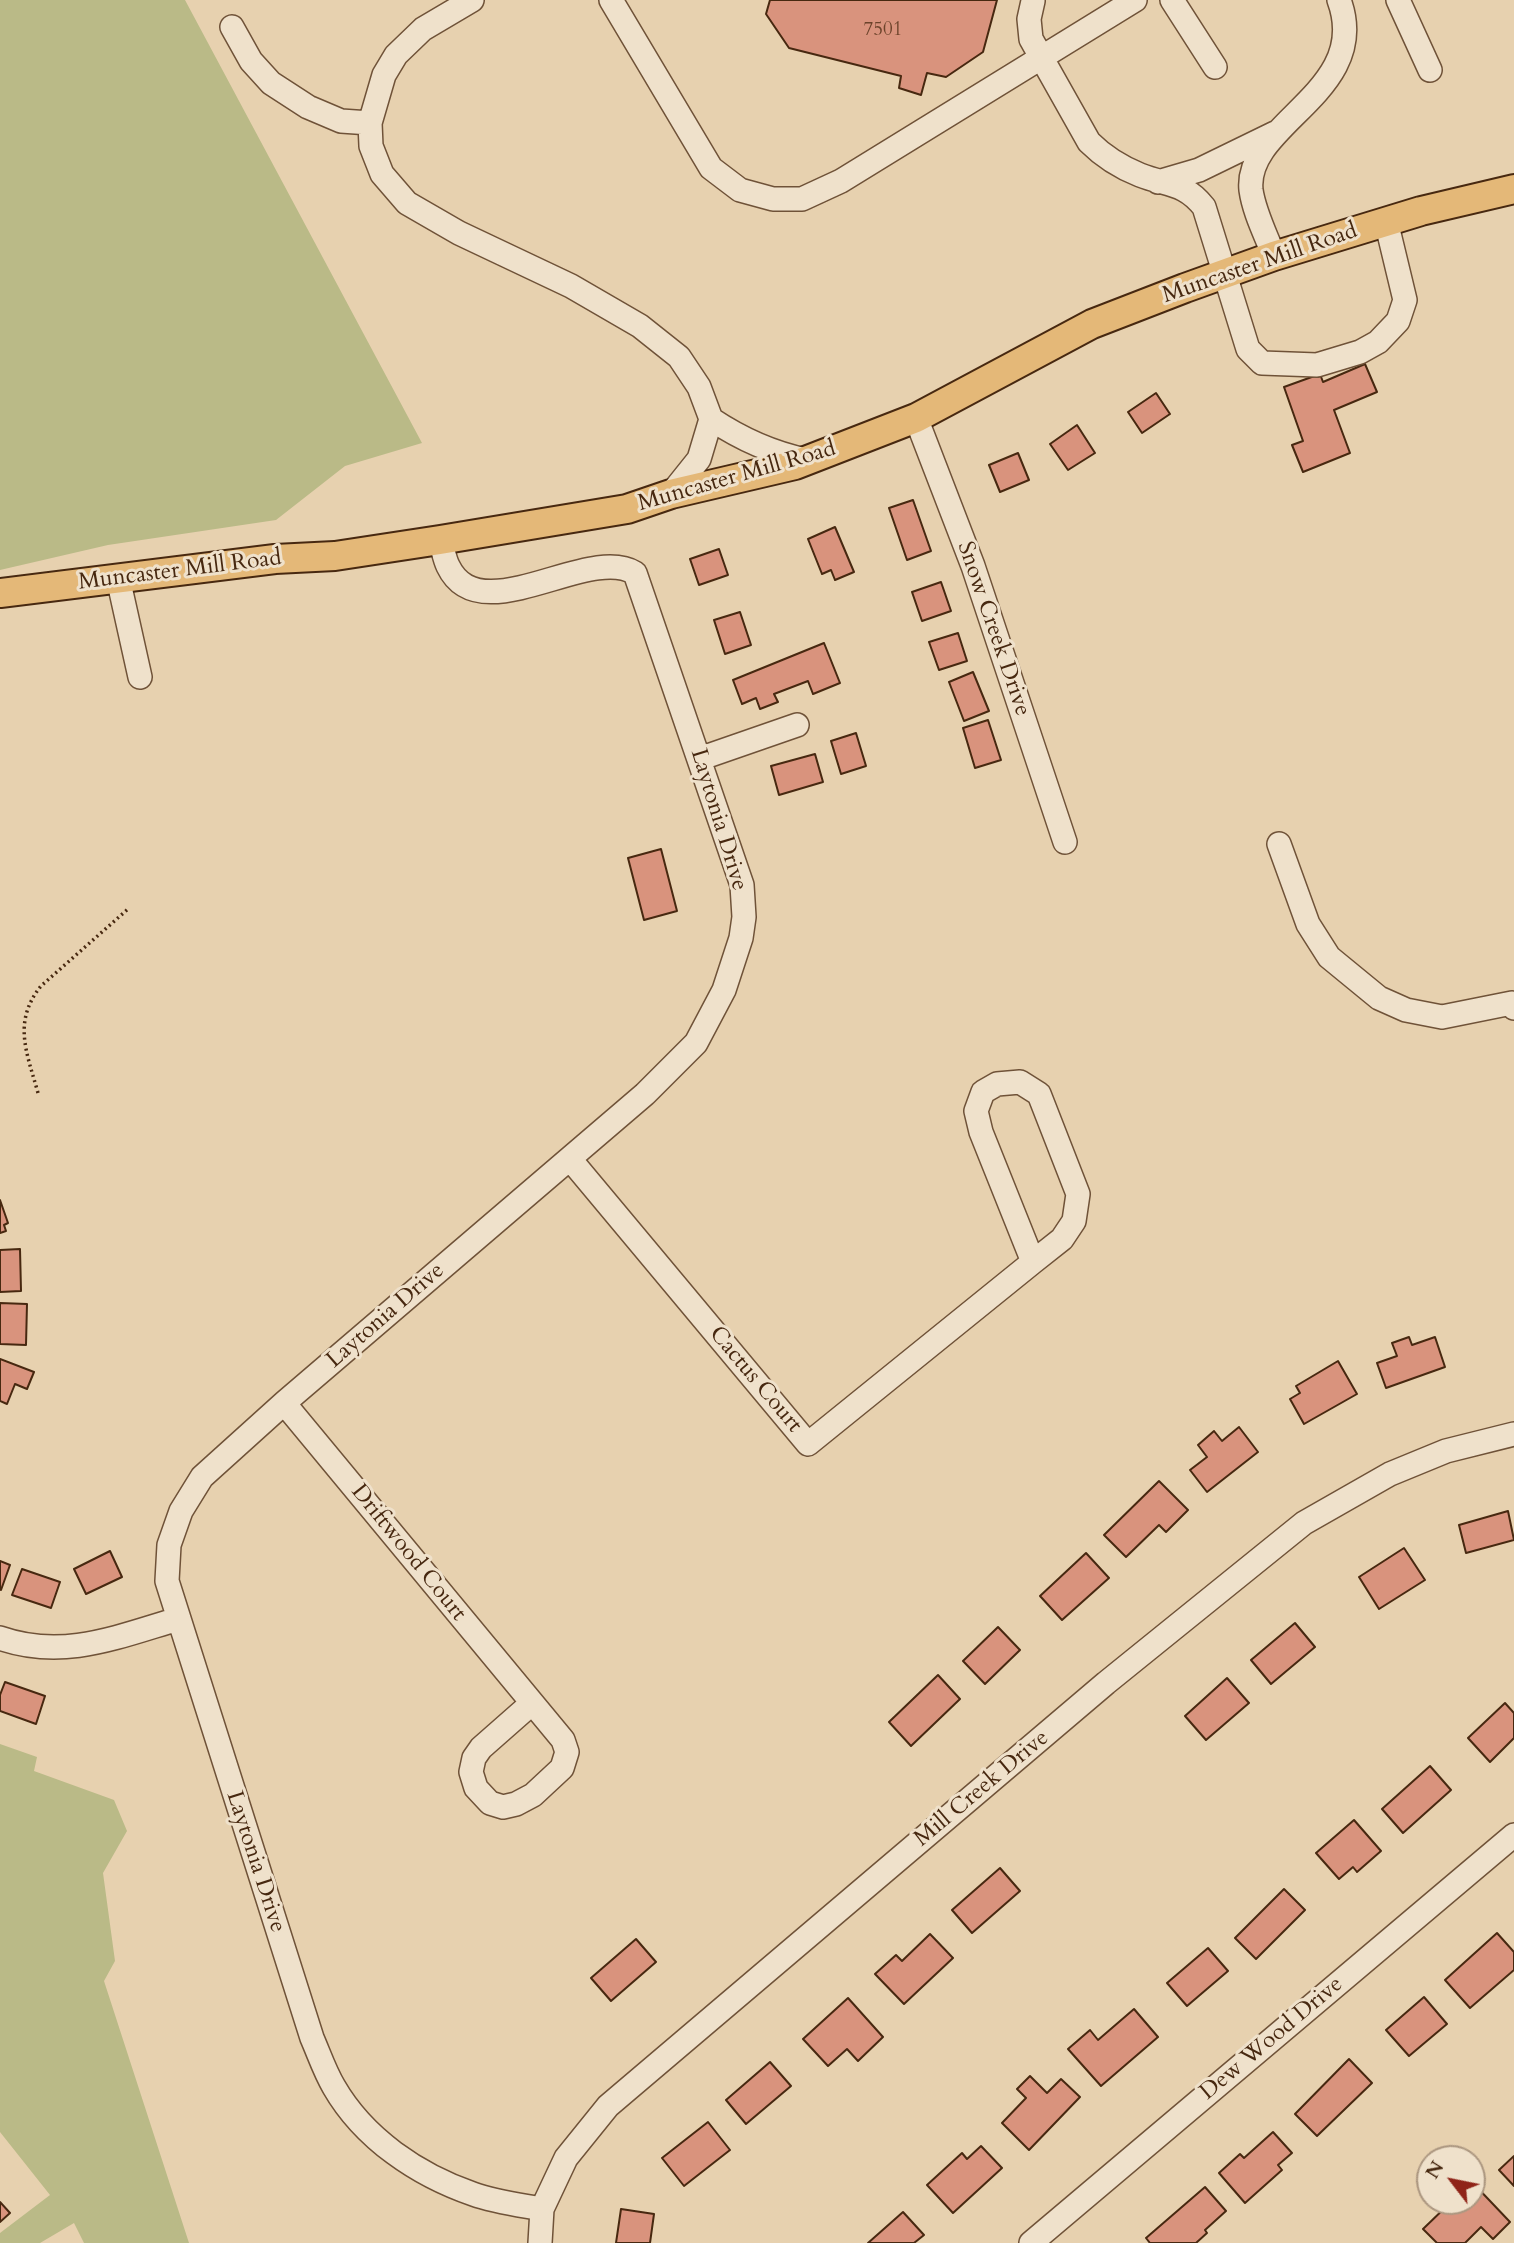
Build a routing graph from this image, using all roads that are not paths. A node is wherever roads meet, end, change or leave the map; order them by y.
1 (472, 0) edge
2 (611, 0) edge
3 (1135, 0) edge
4 (1172, 0) edge
5 (1339, 0) edge
6 (1398, 0) edge
7 (1033, 1) edge
8 (232, 27) dead end
9 (1040, 59) junction
10 (1215, 68) dead end
11 (1430, 70) dead end
12 (370, 123) junction
13 (1277, 132) junction
14 (1158, 182) junction
15 (1514, 189) edge
16 (1386, 221) junction
17 (1274, 256) junction
18 (1224, 274) junction
19 (916, 418) junction
20 (711, 419) junction
21 (806, 460) junction
22 (671, 494) junction
23 (440, 540) junction
24 (118, 578) junction
25 (0, 593) edge
26 (140, 677) dead end
27 (797, 725) dead end
28 (699, 759) junction
29 (1065, 842) dead end
30 (1279, 844) dead end
31 (1513, 1005) edge
32 (570, 1159) junction
33 (1033, 1262) junction
34 (284, 1403) junction
35 (1514, 1434) edge
36 (178, 1619) junction
37 (0, 1638) edge
38 (531, 1704) junction
39 (1514, 1835) edge
40 (542, 2208) junction
41 (540, 2243) edge
42 (1031, 2243) edge

1 - 12 street
2 - 9 street
3 - 9 street
4 - 10 street
5 - 13 street
6 - 11 street
7 - 9 street
8 - 12 street
9 - 14 street
12 - 20 street
13 - 14 street
13 - 17 street
14 - 18 street
15 - 16 main road, Muncaster Mill Road
16 - 17 main road, Muncaster Mill Road
16 - 18 street
17 - 18 main road, Muncaster Mill Road
18 - 19 main road, Muncaster Mill Road
19 - 21 main road, Muncaster Mill Road
19 - 29 street, Snow Creek Drive
20 - 21 street
20 - 22 street
21 - 22 main road, Muncaster Mill Road
22 - 23 main road, Muncaster Mill Road
23 - 24 main road, Muncaster Mill Road
23 - 28 street, Laytonia Drive
24 - 25 main road, Muncaster Mill Road
24 - 26 street
27 - 28 street
28 - 32 street, Laytonia Drive
30 - 31 street
32 - 33 street, Cactus Court
32 - 34 street, Laytonia Drive
33 - 33 street, Cactus Court
34 - 36 street, Laytonia Drive
34 - 38 street, Driftwood Court
35 - 40 street, Mill Creek Drive
36 - 37 street
36 - 40 street, Laytonia Drive
38 - 38 street, Driftwood Court
39 - 42 street, Dew Wood Drive
40 - 41 street, Mill Creek Drive

